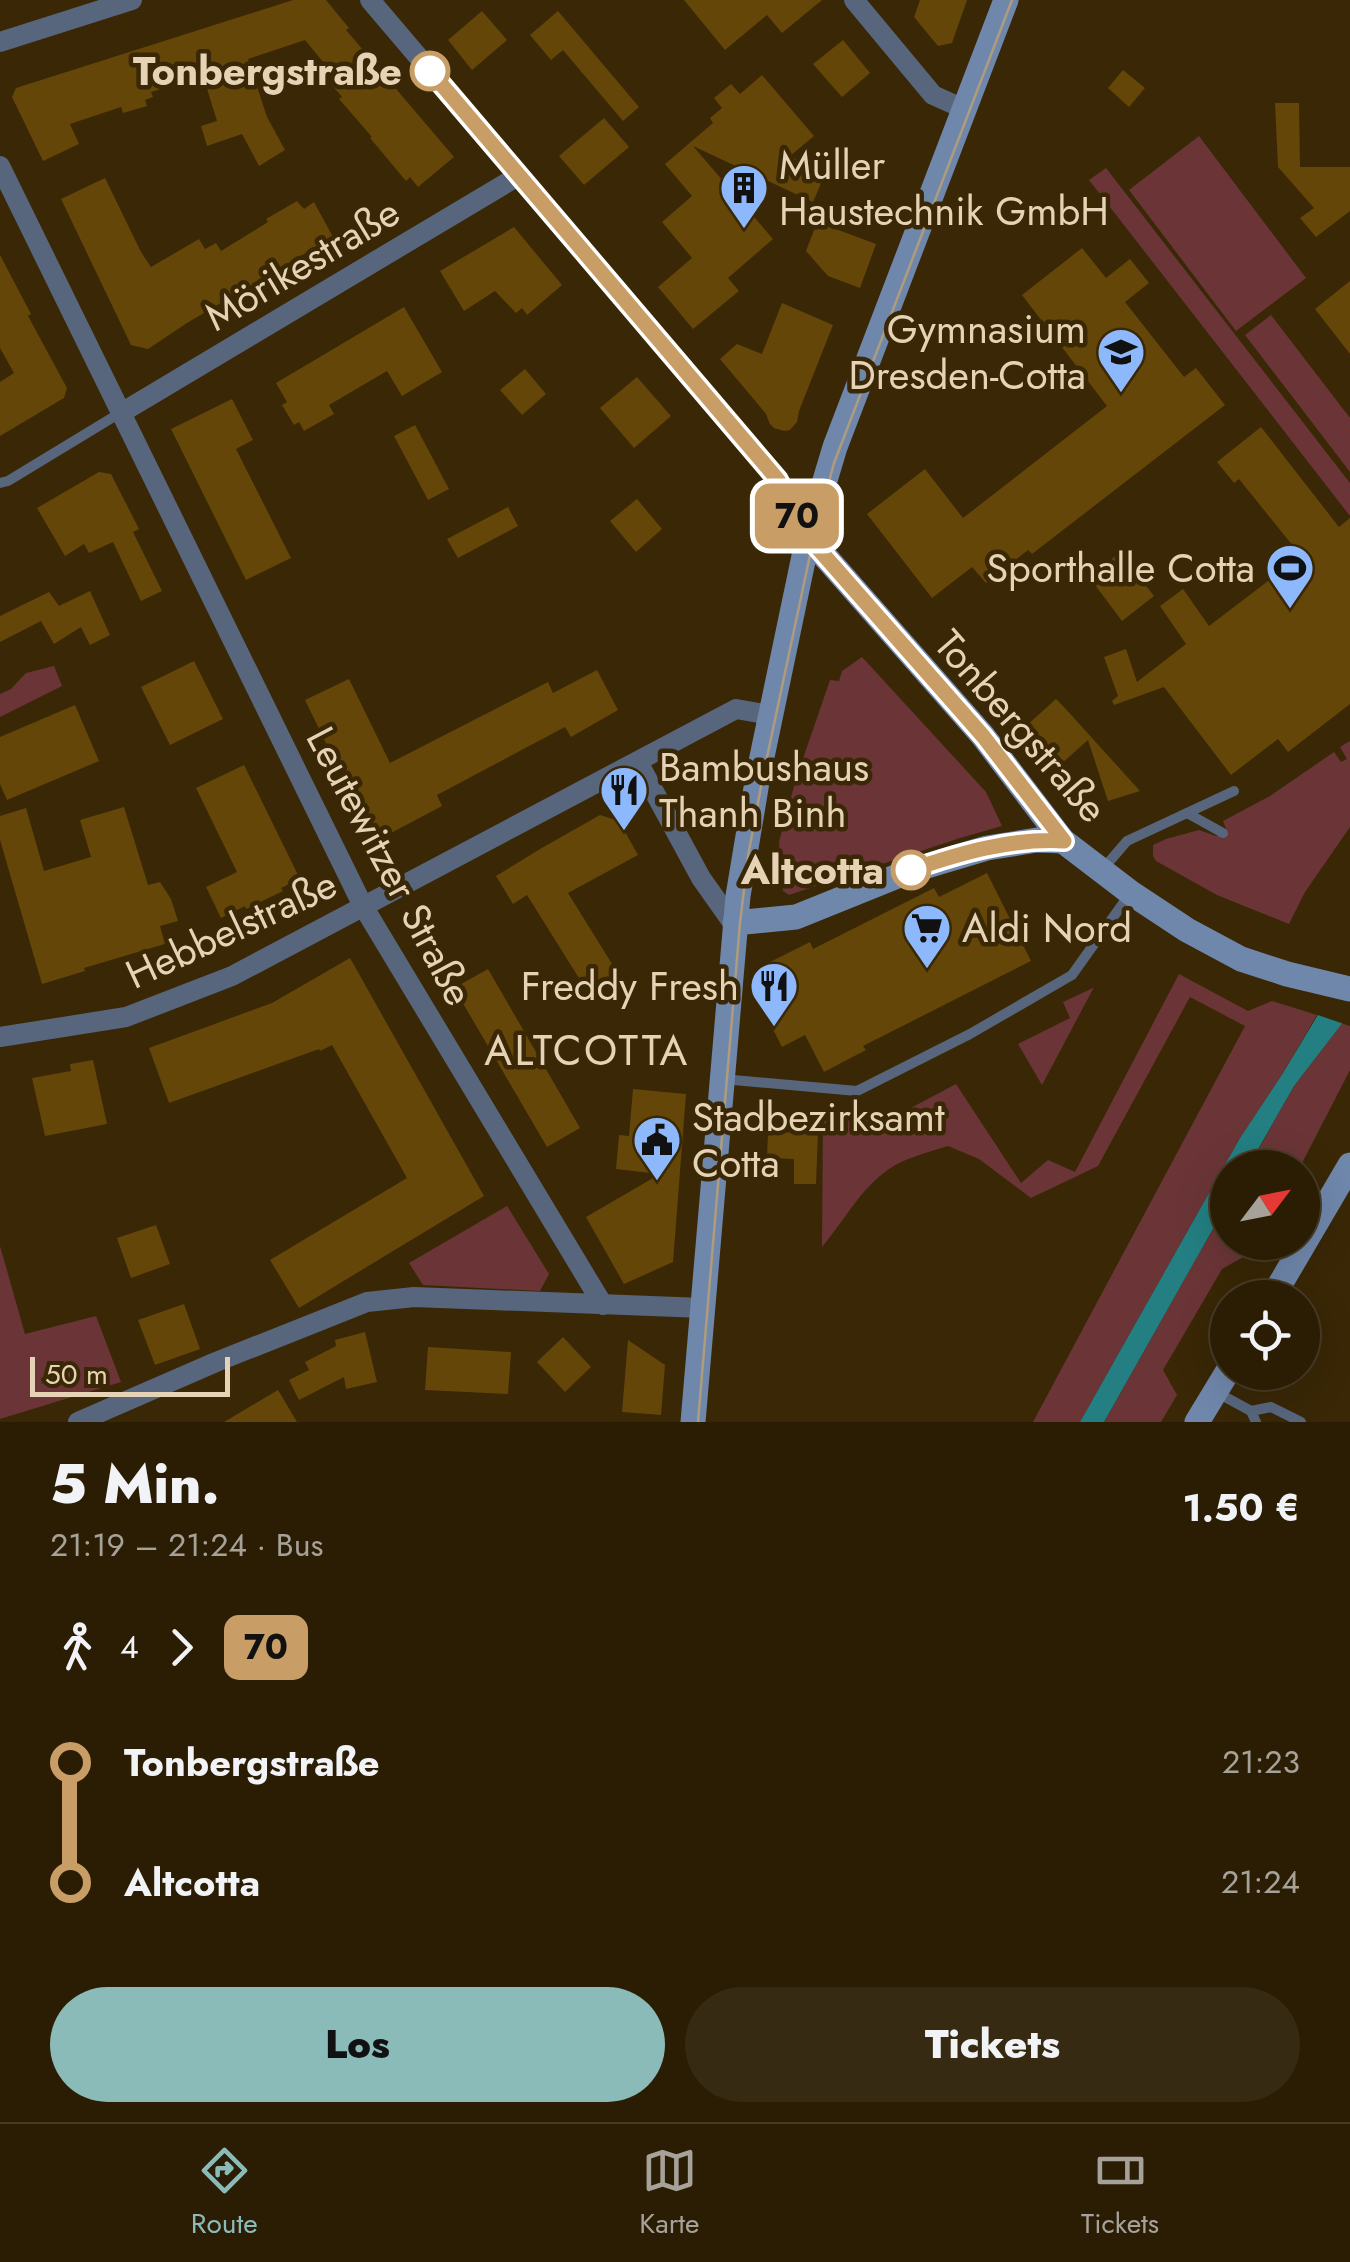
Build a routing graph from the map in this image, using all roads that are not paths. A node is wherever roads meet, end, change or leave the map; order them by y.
1 (132, 0) edge
2 (370, 0) edge
3 (854, 0) edge
4 (1006, 0) edge
5 (0, 42) edge
6 (964, 109) junction
7 (0, 166) edge
8 (518, 176) junction
9 (121, 413) junction
10 (0, 483) edge
11 (808, 537) junction
12 (772, 715) junction
13 (638, 762) junction
14 (1234, 791) dead end
15 (1187, 814) junction
16 (1223, 833) dead end
17 (1064, 841) junction
18 (1101, 871) junction
19 (1131, 892) junction
20 (363, 906) junction
21 (736, 922) junction
22 (1350, 989) edge
23 (0, 1037) edge
24 (721, 1079) junction
25 (1350, 1166) edge
26 (1283, 1280) edge
27 (603, 1304) junction
28 (703, 1308) junction
29 (1217, 1390) edge
30 (1230, 1390) edge
31 (1254, 1417) edge
32 (78, 1422) edge
33 (693, 1422) edge
34 (1197, 1422) edge
35 (1301, 1422) edge

1 - 5 street
2 - 8 street, Tonbergstraße
3 - 6 street
4 - 6 main road
6 - 11 main road
7 - 9 street, Leutewitzer Straße
8 - 9 street, Mörikestraße
8 - 11 street, Tonbergstraße
9 - 10 lane
9 - 20 street, Leutewitzer Straße
11 - 12 main road
11 - 17 main road, Tonbergstraße
12 - 13 street
12 - 21 main road
13 - 20 street, Hebbelstraße
13 - 21 street
14 - 15 lane
15 - 16 lane
15 - 18 lane
17 - 18 main road, Tonbergstraße
17 - 21 main road
18 - 19 main road, Tonbergstraße
19 - 22 main road, Tonbergstraße
19 - 24 lane
20 - 23 street, Hebbelstraße
20 - 27 street, Leutewitzer Straße
21 - 24 main road
24 - 28 main road
25 - 26 main road
27 - 28 street
27 - 32 street
28 - 33 main road
29 - 34 main road
30 - 31 lane
31 - 35 lane

